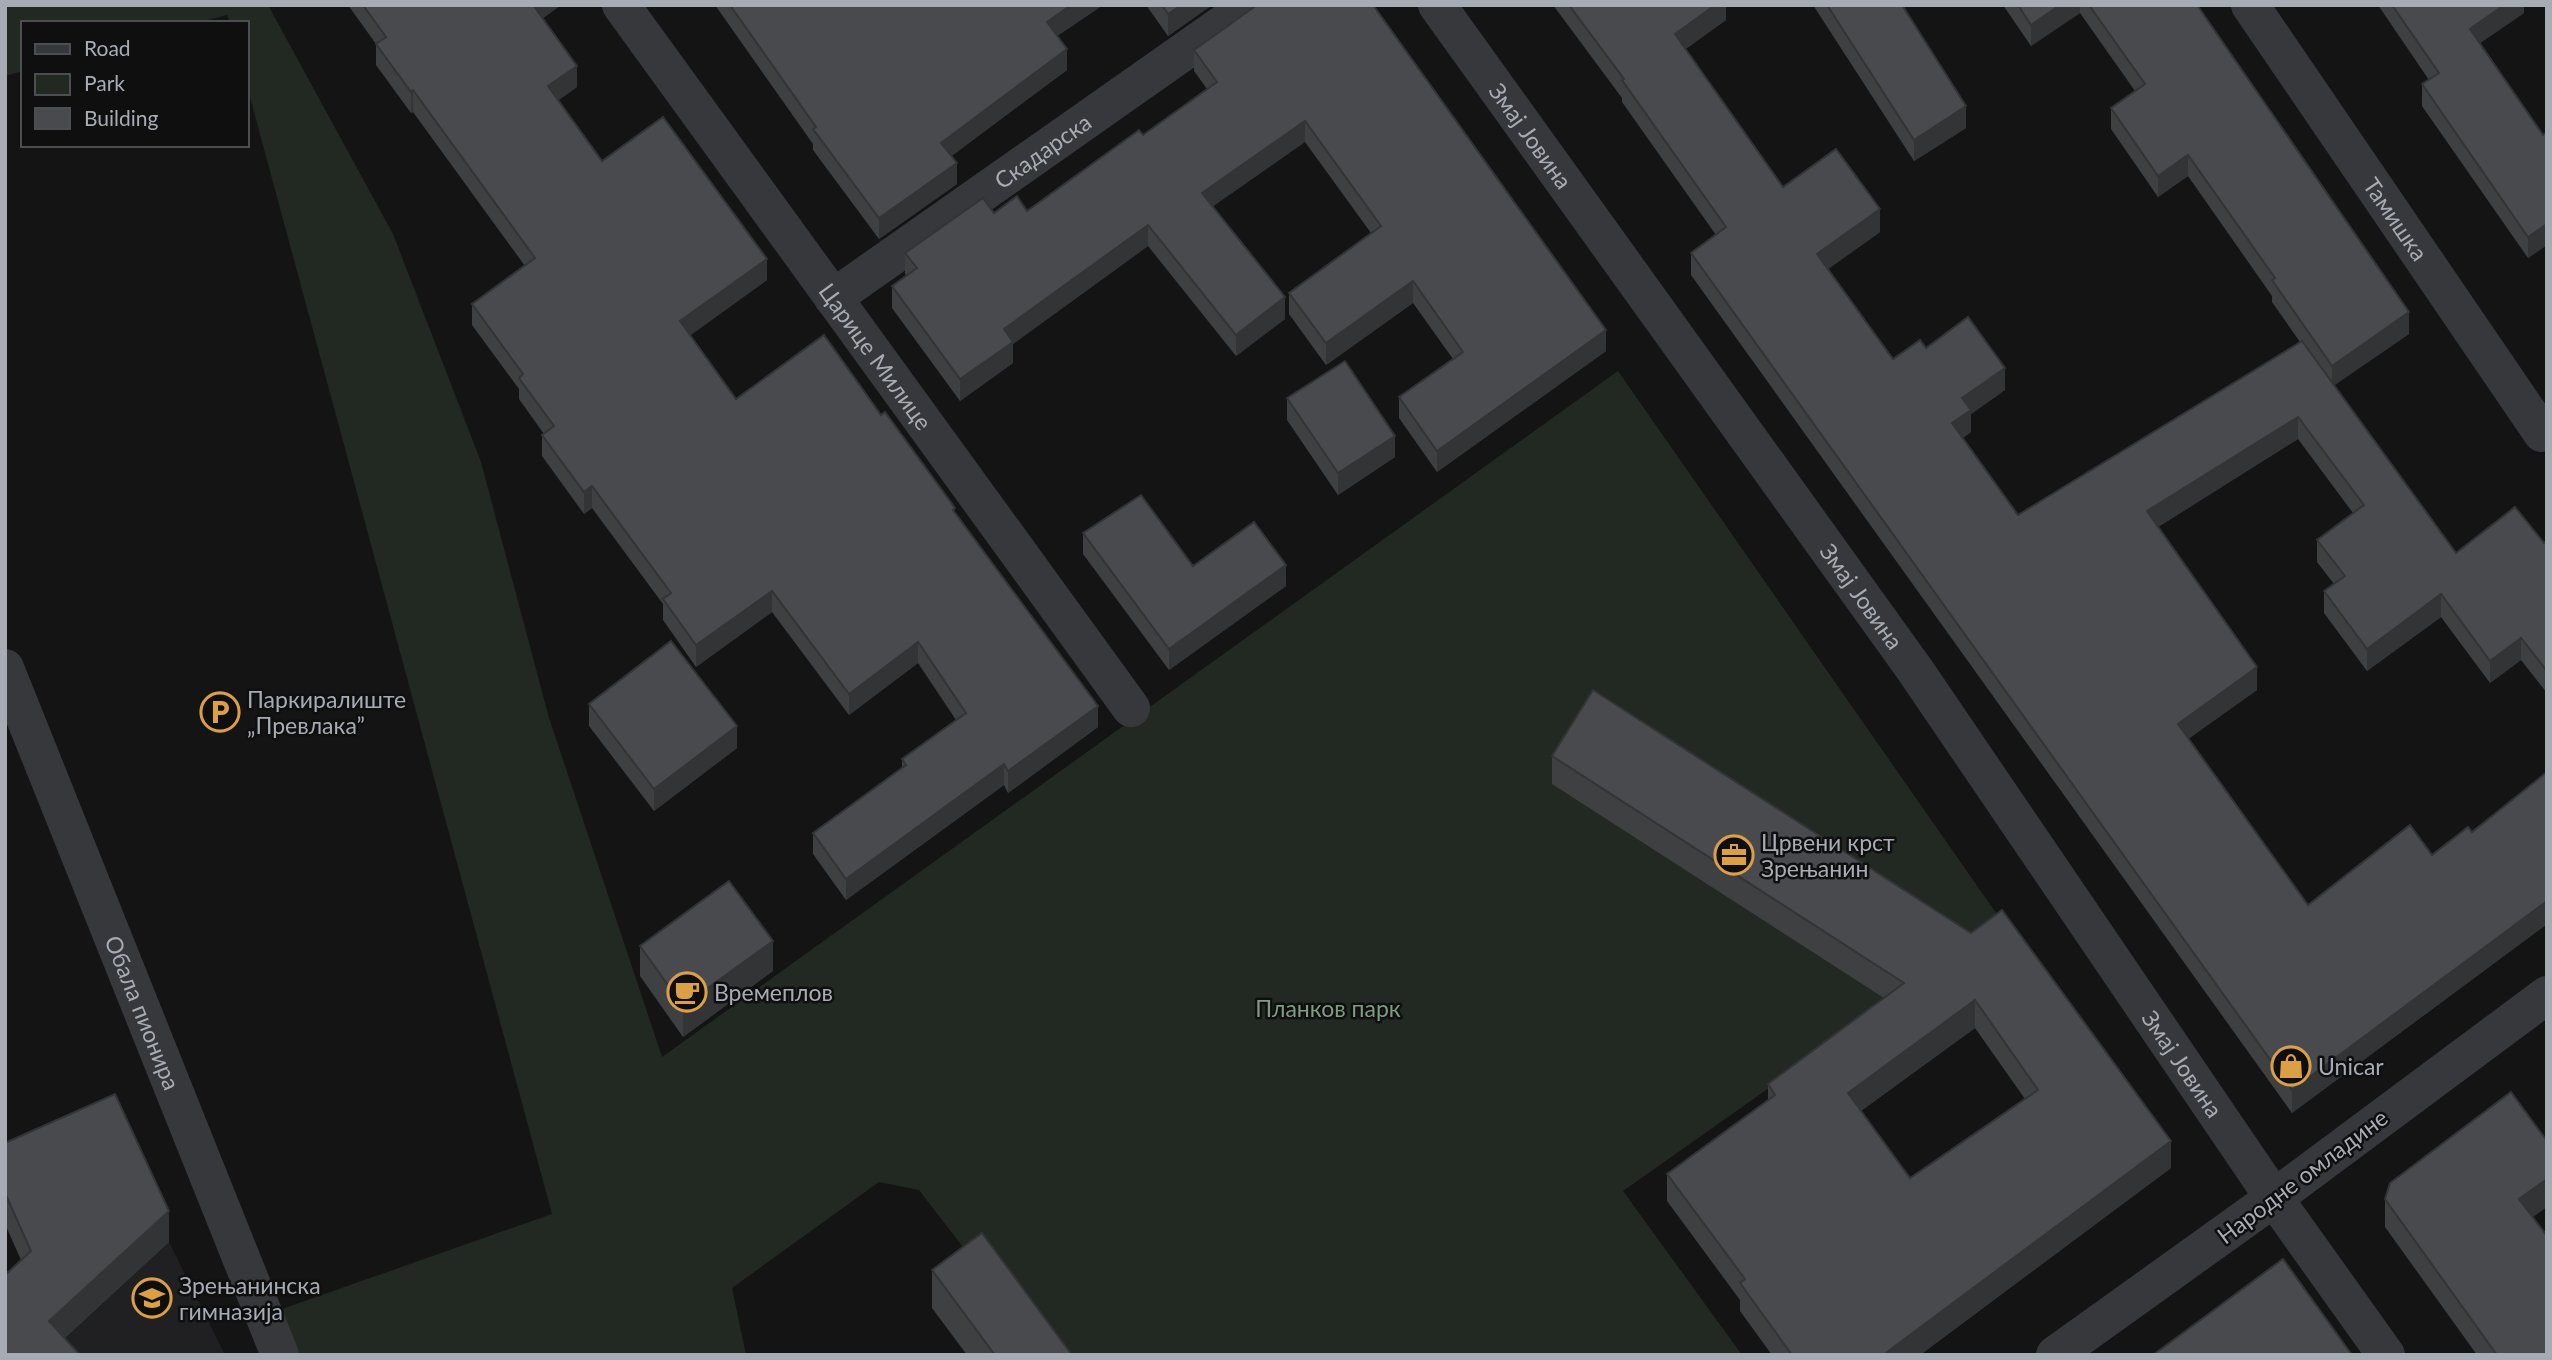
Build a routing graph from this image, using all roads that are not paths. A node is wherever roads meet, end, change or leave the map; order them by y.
1 (621, 5) edge
2 (1250, 5) edge
3 (1437, 5) edge
4 (2250, 5) edge
5 (833, 298) junction
6 (2542, 433) dead end
7 (5, 668) edge
8 (1131, 708) dead end
9 (2547, 995) edge
10 (2274, 1198) junction
11 (280, 1355) edge
12 (2055, 1355) edge
13 (2386, 1355) edge

1 - 5 street, Царице Милице
2 - 5 street, Скадарска
3 - 10 street, Змај Јовина
4 - 6 street, Тамишка
5 - 8 street, Царице Милице
7 - 11 street, Обала пионира
9 - 10 street, Народне омладине
10 - 12 street, Народне омладине
10 - 13 street, Змај Јовина

